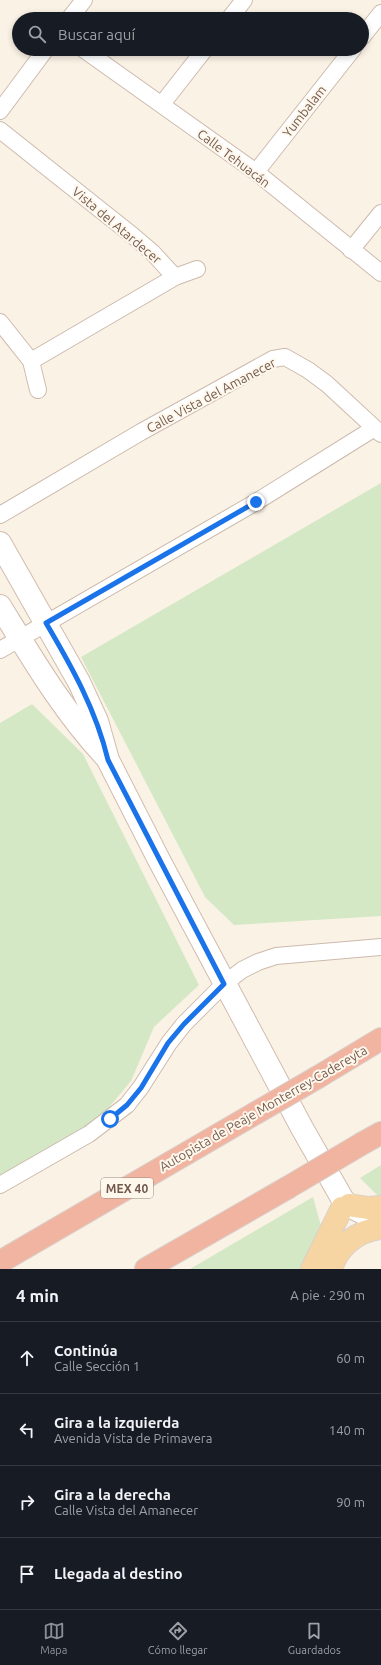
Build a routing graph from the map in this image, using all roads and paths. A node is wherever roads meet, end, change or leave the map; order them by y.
1 (84, 0) edge
2 (244, 0) edge
3 (75, 12) edge
4 (235, 12) edge
5 (381, 13) edge
6 (369, 28) edge
7 (41, 56) edge
8 (93, 56) edge
9 (200, 56) edge
10 (347, 56) edge
11 (162, 104) junction
12 (0, 111) edge
13 (0, 130) edge
14 (256, 172) junction
15 (381, 213) edge
16 (351, 250) junction
17 (198, 269) dead end
18 (381, 273) edge
19 (175, 277) junction
20 (0, 322) edge
21 (31, 361) junction
22 (38, 390) dead end
23 (377, 432) edge
24 (0, 515) edge
25 (0, 543) edge
26 (0, 606) edge
27 (46, 623) junction
28 (20, 638) junction
29 (0, 650) edge
30 (108, 760) junction
31 (381, 947) edge
32 (224, 984) junction
33 (381, 1040) edge
34 (372, 1138) edge
35 (0, 1185) edge
36 (345, 1204) junction
37 (381, 1207) edge
38 (381, 1219) edge
39 (381, 1228) edge
40 (0, 1262) edge
41 (325, 1268) edge
42 (146, 1269) edge

1 - 3 street
2 - 4 street
5 - 6 street
7 - 12 street
8 - 11 street, Calle Tehuacán
9 - 11 street
10 - 14 street, Yumbalam
11 - 14 street, Calle Tehuacán
13 - 19 street, Vista del Atardecer
14 - 16 street, Calle Tehuacán
15 - 16 street
16 - 18 street, Calle Tehuacán
17 - 19 street
19 - 21 street
20 - 21 street
21 - 22 street
23 - 24 street, Calle Vista del Amanecer
23 - 27 street, Calle Vista del Amanecer
25 - 27 main road
26 - 28 main road
27 - 28 street, Calle Vista del Amanecer
27 - 30 main road
28 - 29 street, Calle Vista del Amanecer
28 - 30 main road
30 - 32 main road
31 - 32 street
32 - 35 street
32 - 36 main road
33 - 40 highway, Autopista de Peaje Monterrey-Cadereyta / MEX 40, bridge
34 - 42 highway, bridge
36 - 37 main road
36 - 38 main road
36 - 41 main road
39 - 41 main road

